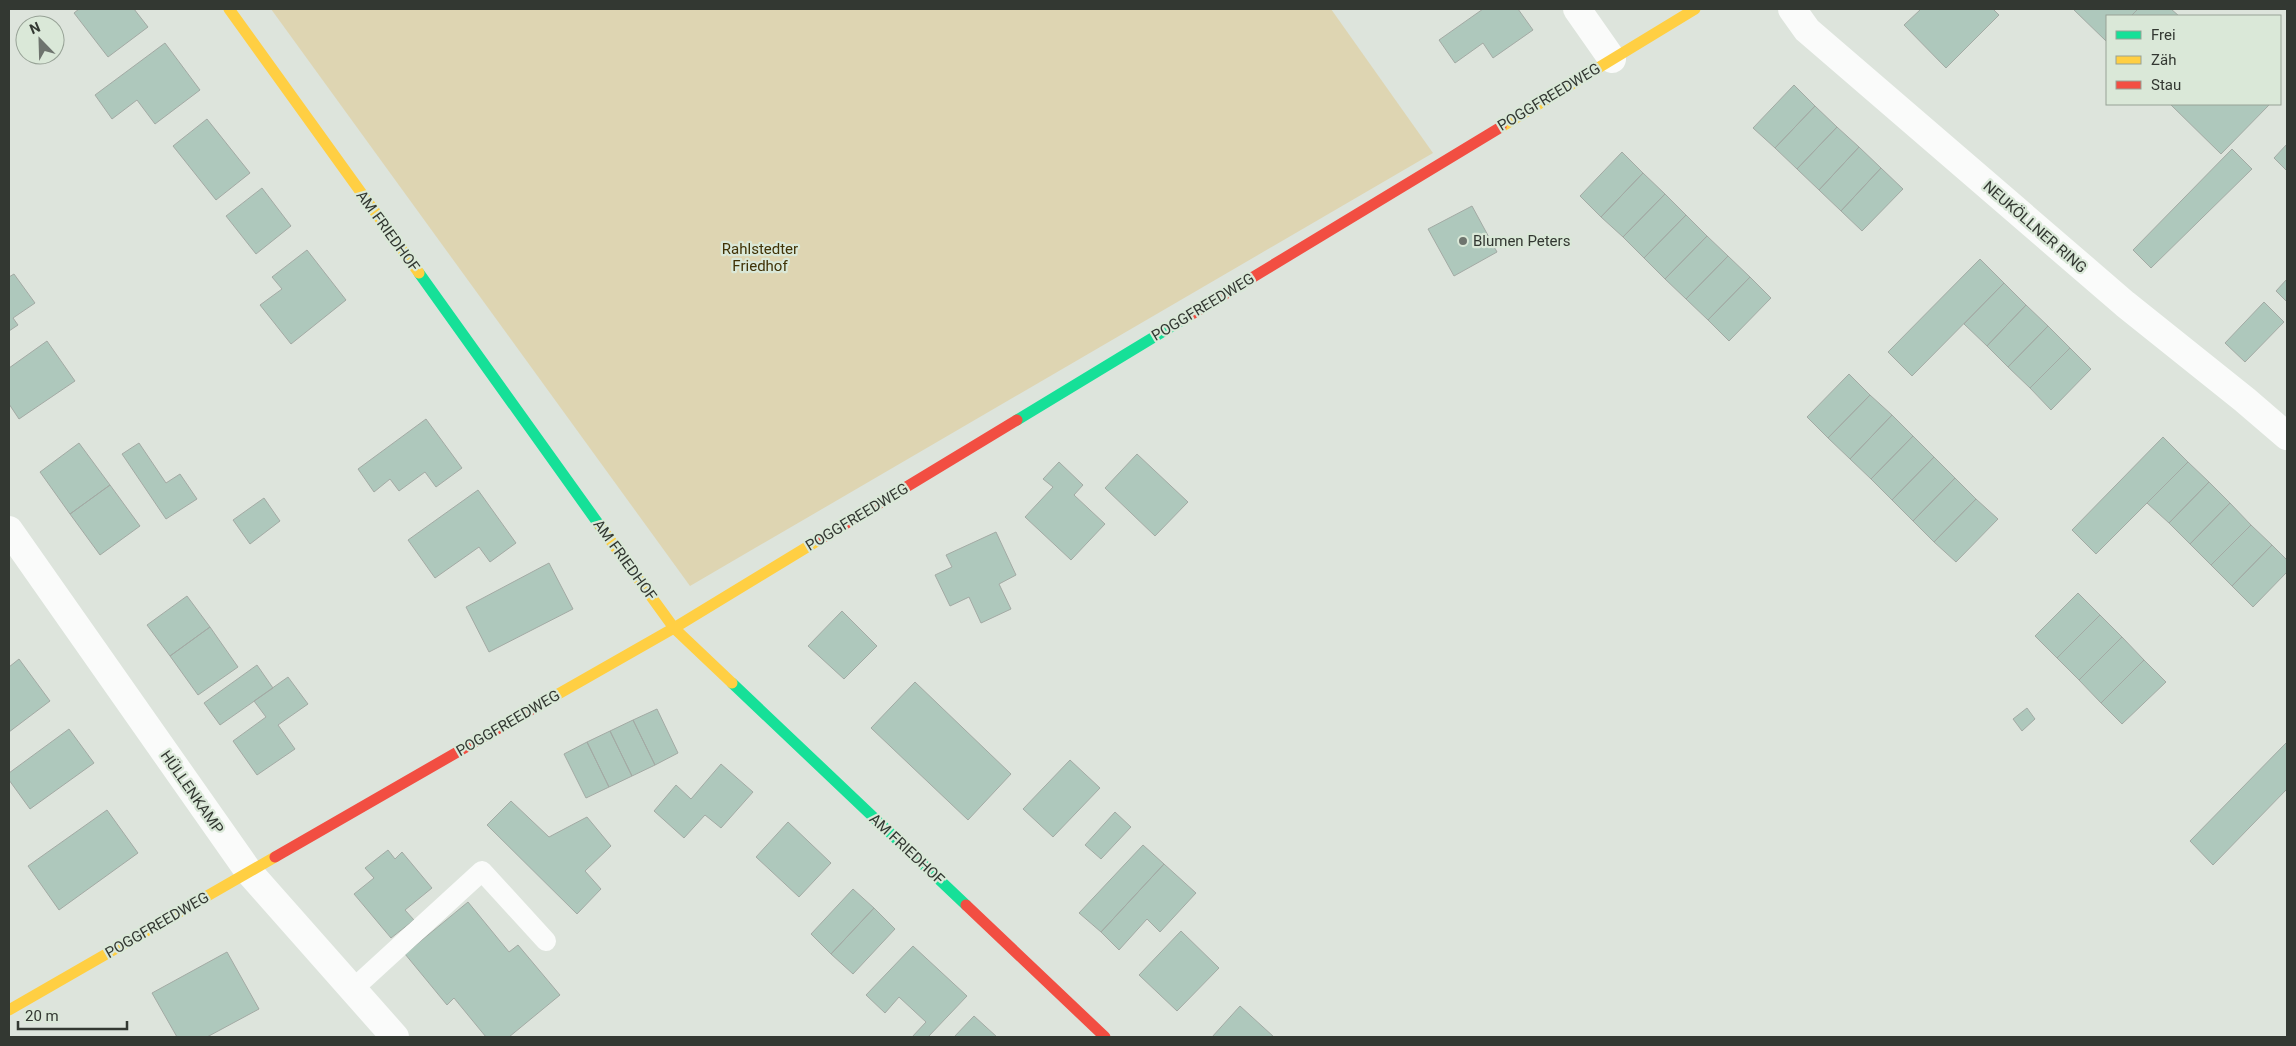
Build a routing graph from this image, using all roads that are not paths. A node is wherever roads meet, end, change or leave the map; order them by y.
1 (229, 9) edge
2 (1577, 9) edge
3 (1695, 9) edge
4 (1792, 9) edge
5 (1612, 59) junction
6 (2287, 436) edge
7 (9, 530) edge
8 (674, 628) junction
9 (249, 872) junction
10 (546, 941) dead end
11 (353, 989) junction
12 (9, 1010) edge
13 (395, 1037) edge
14 (1105, 1037) edge

1 - 8 street, AM FRIEDHOF
2 - 5 street
3 - 5 street, POGGFREEDWEG
4 - 6 street, NEUKÖLLNER RING
5 - 8 street, POGGFREEDWEG
7 - 9 street, HÜLLENKAMP
8 - 9 street, POGGFREEDWEG
8 - 14 street, AM FRIEDHOF
9 - 11 street, HÜLLENKAMP
9 - 12 street, POGGFREEDWEG
10 - 11 lane
11 - 13 street, HÜLLENKAMP

